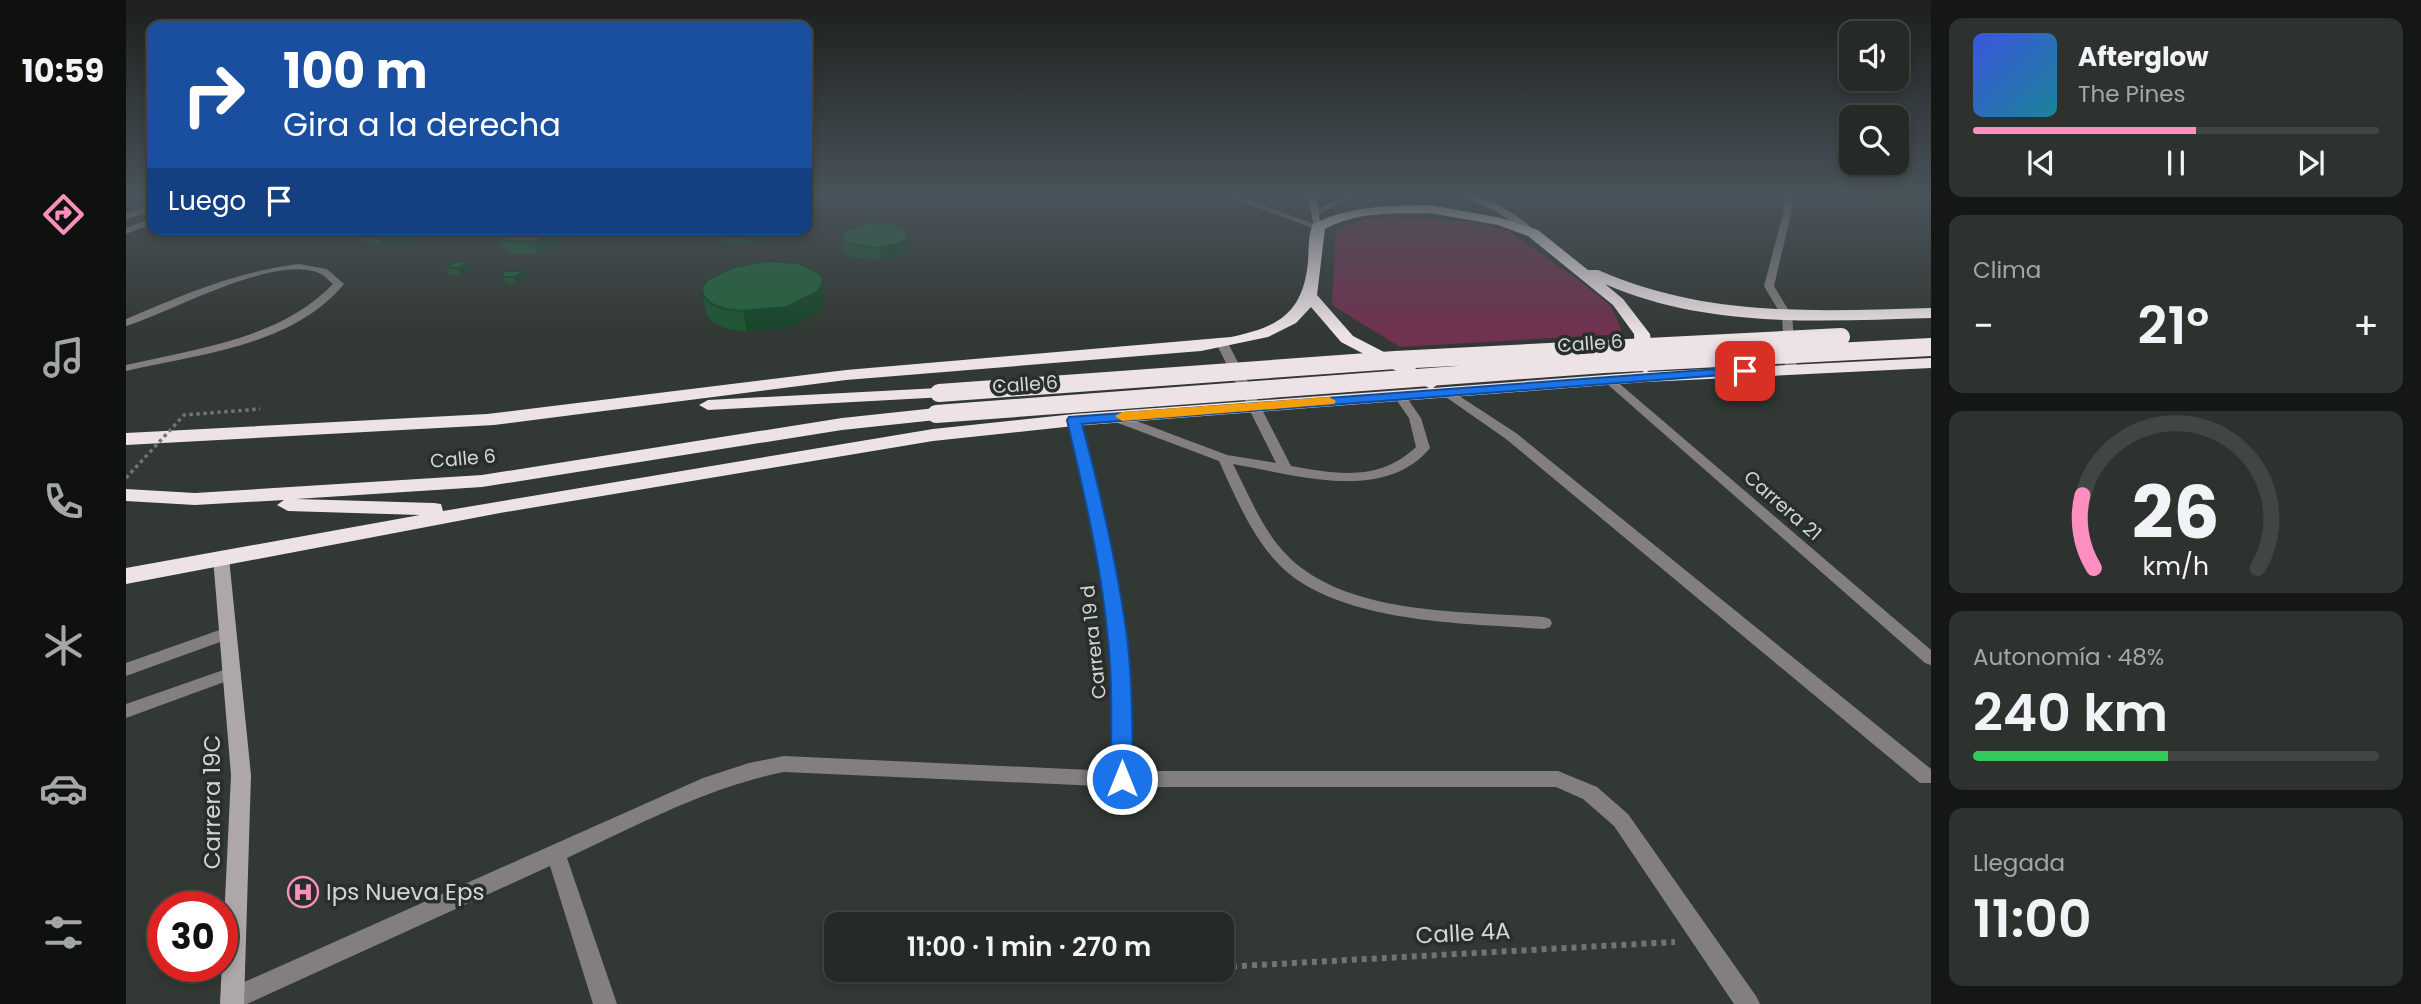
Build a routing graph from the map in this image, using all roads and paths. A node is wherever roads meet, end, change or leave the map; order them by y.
1 (1315, 242) edge
2 (1545, 242) edge
3 (1779, 242) edge
4 (1576, 266) junction
5 (1309, 295) junction
6 (1931, 313) edge
7 (1787, 316) junction
8 (126, 323) edge
9 (1931, 333) edge
10 (1222, 343) junction
11 (1931, 347) edge
12 (1931, 363) edge
13 (126, 368) edge
14 (1791, 368) junction
15 (1646, 377) junction
16 (1610, 381) junction
17 (1447, 392) junction
18 (1399, 395) junction
19 (1255, 407) junction
20 (260, 409) dead end
21 (1114, 417) junction
22 (482, 420) junction
23 (1074, 420) junction
24 (126, 439) edge
25 (1224, 458) junction
26 (1286, 469) junction
27 (126, 478) edge
28 (126, 495) edge
29 (195, 499) junction
30 (500, 507) junction
31 (220, 558) junction
32 (126, 576) edge
33 (1544, 622) dead end
34 (228, 633) junction
35 (1931, 659) edge
36 (126, 670) edge
37 (232, 673) junction
38 (126, 711) edge
39 (1927, 777) dead end
40 (1122, 779) junction
41 (556, 854) junction
42 (1706, 941) junction
43 (1234, 966) edge
44 (232, 1002) edge
45 (604, 1004) edge
46 (1748, 1004) edge

1 - 5 highway
2 - 4 highway
3 - 7 street
4 - 7 highway
4 - 15 highway
5 - 10 highway
5 - 17 highway
6 - 7 highway
7 - 14 street
8 - 13 street
9 - 22 highway, Calle 6, bridge
10 - 19 street
10 - 22 highway
11 - 29 highway, Calle 6, bridge
12 - 14 highway
14 - 15 highway
15 - 16 highway
16 - 17 highway
16 - 35 street, Carrera 21
17 - 18 highway
17 - 39 street
18 - 19 highway
18 - 26 street
19 - 21 highway
19 - 26 street
20 - 27 path, bridge
21 - 23 highway
21 - 25 street
22 - 24 highway, Calle 6
23 - 30 highway
23 - 40 street, Carrera 19 d
25 - 26 street
25 - 33 street
28 - 29 highway, Calle 6
29 - 30 highway
30 - 31 highway
31 - 32 highway
31 - 34 main road, Carrera 19C
34 - 36 street
34 - 37 main road, Carrera 19C
37 - 38 street
37 - 44 main road, Carrera 19C
40 - 41 street
40 - 42 street
41 - 44 street
41 - 45 street
42 - 43 path, Calle 4A
42 - 46 street

